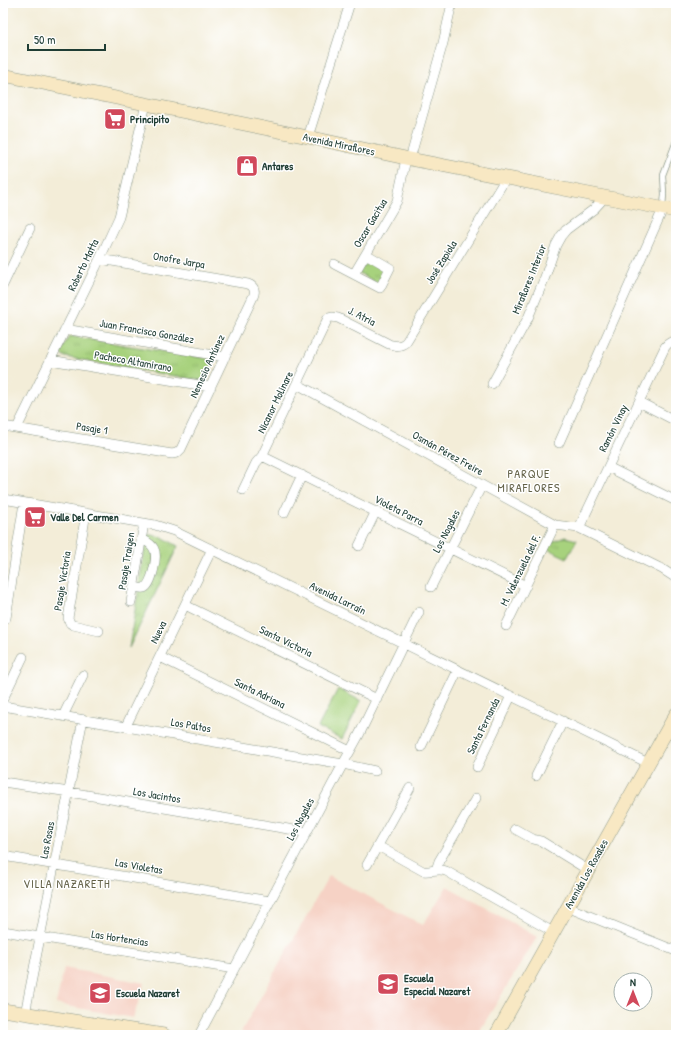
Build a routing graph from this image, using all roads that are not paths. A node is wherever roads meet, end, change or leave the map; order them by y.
1 (350, 3) edge
2 (452, 3) edge
3 (3, 75) edge
4 (146, 104) junction
5 (308, 137) junction
6 (676, 141) edge
7 (408, 159) junction
8 (506, 178) junction
9 (605, 197) junction
10 (670, 210) edge
11 (30, 228) dead end
12 (366, 254) junction
13 (100, 259) junction
14 (334, 264) dead end
15 (354, 274) junction
16 (3, 284) edge
17 (254, 288) joint
18 (326, 323) joint
19 (65, 329) junction
20 (674, 341) edge
21 (389, 344) joint
22 (225, 357) junction
23 (50, 360) junction
24 (296, 384) junction
25 (492, 384) dead end
26 (211, 387) junction
27 (639, 402) junction
28 (676, 421) edge
29 (3, 426) edge
30 (17, 428) junction
31 (559, 443) dead end
32 (177, 453) joint
33 (262, 456) junction
34 (608, 467) junction
35 (302, 475) junction
36 (482, 485) junction
37 (243, 490) dead end
38 (3, 499) edge
39 (676, 502) edge
40 (24, 503) junction
41 (376, 512) junction
42 (86, 513) junction
43 (284, 513) dead end
44 (144, 523) junction
45 (555, 525) junction
46 (579, 528) junction
47 (142, 539) junction
48 (359, 546) dead end
49 (212, 549) junction
50 (450, 549) junction
51 (676, 578) edge
52 (526, 586) junction
53 (134, 587) junction
54 (431, 587) dead end
55 (131, 602) dead end
56 (185, 605) junction
57 (419, 612) dead end
58 (6, 618) dead end
59 (506, 626) dead end
60 (99, 631) dead end
61 (404, 643) junction
62 (23, 657) dead end
63 (160, 657) junction
64 (458, 670) junction
65 (83, 675) dead end
66 (511, 696) junction
67 (377, 699) junction
68 (3, 700) edge
69 (3, 706) edge
70 (676, 714) edge
71 (63, 716) junction
72 (83, 719) junction
73 (563, 721) junction
74 (126, 726) junction
75 (420, 747) dead end
76 (350, 751) junction
77 (648, 763) junction
78 (343, 764) junction
79 (476, 767) dead end
80 (375, 771) dead end
81 (536, 776) dead end
82 (3, 782) edge
83 (410, 788) dead end
84 (69, 792) junction
85 (476, 798) dead end
86 (515, 829) dead end
87 (306, 832) junction
88 (378, 846) junction
89 (3, 856) edge
90 (54, 864) junction
91 (367, 865) dead end
92 (436, 870) junction
93 (588, 870) junction
94 (270, 901) junction
95 (567, 907) junction
96 (3, 931) edge
97 (553, 932) junction
98 (40, 938) junction
99 (676, 951) edge
100 (234, 969) junction
101 (3, 1010) edge
102 (25, 1014) junction
103 (164, 1035) edge
104 (199, 1035) edge
105 (496, 1035) edge

1 - 5 street
2 - 7 street, Oscar Gacitua
3 - 4 main road, Avenida Miraflores
4 - 5 main road, Avenida Miraflores
4 - 13 street, Roberto Matta
5 - 7 main road, Avenida Miraflores
6 - 10 lane
7 - 8 main road, Avenida Miraflores
7 - 12 street, Oscar Gacitua
8 - 9 main road, Avenida Miraflores
8 - 21 street, José Zapiola
9 - 10 main road, Avenida Miraflores
9 - 25 street, Miraflores Interior
10 - 31 street
11 - 16 street
12 - 15 street, Oscar Gacitua
12 - 15 street
13 - 17 street, Onofre Jarpa
13 - 19 street, Roberto Matta
14 - 15 street
17 - 22 street, Nemesio Antúnez
18 - 21 street, J. Atria
18 - 24 street, Nicanor Molinare
19 - 22 street, Juan Francisco González
19 - 23 street, Roberto Matta
20 - 27 street, Ramón Vinay
22 - 26 street, Nemesio Antúnez
23 - 26 street, Pacheco Altamirano
23 - 30 street, Roberto Matta
24 - 33 street, Nicanor Molinare
24 - 36 street, Osmán Pérez Freire
26 - 32 street, Nemesio Antúnez
27 - 28 street
27 - 34 street, Ramón Vinay
29 - 30 street, Pasaje 1
30 - 32 street, Pasaje 1
33 - 35 street, Violeta Parra
33 - 37 street, Nicanor Molinare
34 - 39 street
34 - 46 street, Ramón Vinay
35 - 41 street, Violeta Parra
35 - 43 street
36 - 45 street, Osmán Pérez Freire
36 - 50 street, Los Nogales
38 - 40 street, Avenida Larraín
40 - 42 street, Avenida Larraín
40 - 58 street
41 - 48 street
41 - 50 street, Violeta Parra
42 - 44 street, Avenida Larraín
42 - 60 street, Pasaje Victoria
44 - 47 street, Pasaje Traigen
44 - 49 street, Avenida Larraín
45 - 46 street, Osmán Pérez Freire
45 - 52 street, M. Valenzuela del F.
46 - 51 street, Osmán Pérez Freire
47 - 53 street, Pasaje Traigen
47 - 53 street
49 - 56 street, Nueva
49 - 61 street, Avenida Larraín
50 - 52 street, Violeta Parra
50 - 54 street, Los Nogales
52 - 59 street, M. Valenzuela del F.
53 - 55 street, Pasaje Traigen
56 - 63 street, Nueva
56 - 67 street, Santa Victoria
57 - 61 street, Los Nogales
61 - 64 street, Avenida Larraín
61 - 67 street, Los Nogales
62 - 68 street
63 - 74 street, Nueva
63 - 76 street, Santa Adriana
64 - 66 street, Avenida Larraín
64 - 75 street
65 - 71 street
66 - 73 street, Avenida Larraín
66 - 79 street, Santa Fernanda
67 - 76 street, Los Nogales
69 - 71 street, Los Paltos
70 - 77 main road, Avenida Los Rosales
71 - 72 street, Los Paltos
72 - 74 street, Los Paltos
72 - 84 street, Las Rosas
73 - 77 street, Avenida Larraín
73 - 81 street
74 - 78 street, Los Paltos
76 - 78 street, Los Nogales
77 - 93 main road, Avenida Los Rosales
78 - 80 street, Los Paltos
78 - 87 street, Los Nogales
82 - 84 street, Los Jacintos
83 - 88 street
84 - 87 street, Los Jacintos
84 - 90 street, Las Rosas
85 - 92 street
86 - 93 street
87 - 94 street, Los Nogales
88 - 91 street
88 - 92 street
89 - 90 street, Las Violetas
90 - 94 street, Las Violetas
90 - 98 street, Las Rosas
92 - 97 street
93 - 95 main road, Avenida Los Rosales
94 - 100 street, Los Nogales
95 - 97 main road, Avenida Los Rosales
95 - 99 street
96 - 98 street, Las Hortencias
97 - 105 main road, Avenida Los Rosales
98 - 100 street, Las Hortencias
98 - 102 street, Las Rosas
100 - 104 street, Los Nogales
101 - 102 main road
102 - 103 main road

